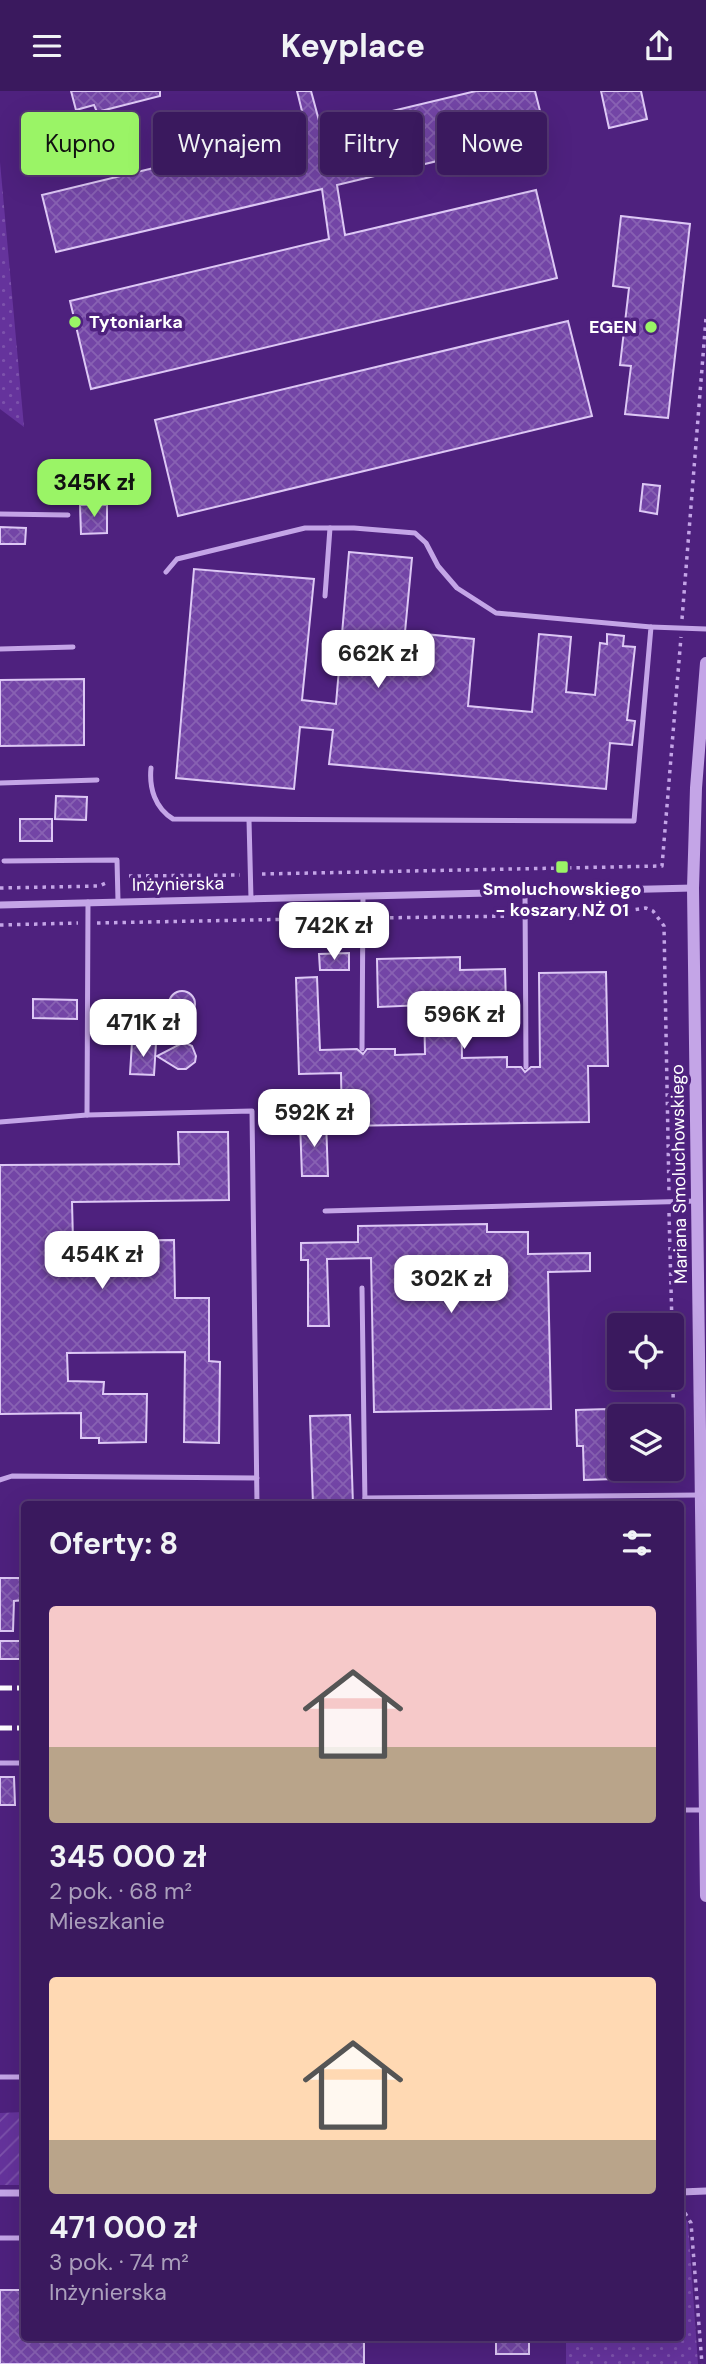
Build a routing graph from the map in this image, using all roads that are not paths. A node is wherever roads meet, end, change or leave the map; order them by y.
1 (0, 514) edge
2 (68, 515) dead end
3 (330, 528) junction
4 (166, 572) dead end
5 (325, 596) dead end
6 (651, 627) junction
7 (706, 629) edge
8 (73, 647) dead end
9 (0, 649) edge
10 (706, 663) edge
11 (151, 768) dead end
12 (97, 780) dead end
13 (0, 783) edge
14 (701, 788) edge
15 (249, 820) junction
16 (4, 861) dead end
17 (693, 888) junction
18 (525, 894) junction
19 (363, 896) junction
20 (251, 899) junction
21 (118, 901) junction
22 (88, 902) junction
23 (0, 905) edge
24 (362, 1049) dead end
25 (526, 1067) dead end
26 (87, 1115) junction
27 (0, 1122) edge
28 (697, 1202) junction
29 (325, 1210) dead end
30 (362, 1288) dead end
31 (257, 1478) junction
32 (0, 1480) edge
33 (700, 1495) junction
34 (257, 1501) edge
35 (365, 1501) edge
36 (0, 1763) edge
37 (21, 1763) edge
38 (684, 1810) edge
39 (704, 1810) junction
40 (706, 1896) edge
41 (0, 2077) edge
42 (21, 2077) edge
43 (706, 2191) edge
44 (684, 2192) edge
45 (0, 2193) edge
46 (21, 2193) edge
47 (0, 2238) edge
48 (21, 2238) edge

1 - 2 lane
3 - 4 lane
3 - 5 lane
3 - 6 lane
6 - 7 lane
6 - 15 lane
8 - 9 lane
10 - 14 street, Mariana Smoluchowskiego
11 - 15 lane
12 - 13 lane
14 - 17 street, Mariana Smoluchowskiego
15 - 20 lane
16 - 21 lane
17 - 18 street, Inżynierska
17 - 28 street, Mariana Smoluchowskiego
18 - 19 street, Inżynierska
18 - 25 lane
19 - 20 street, Inżynierska
19 - 24 lane
20 - 21 street, Inżynierska
21 - 22 street, Inżynierska
22 - 23 street, Inżynierska
22 - 26 lane
26 - 27 lane
26 - 31 lane
28 - 29 lane
28 - 33 street, Mariana Smoluchowskiego
30 - 35 lane
31 - 32 lane
31 - 34 lane
33 - 35 lane
33 - 39 street, Mariana Smoluchowskiego
36 - 37 lane
38 - 39 lane
39 - 40 street, Mariana Smoluchowskiego
41 - 42 lane
43 - 44 street
45 - 46 street
47 - 48 lane

